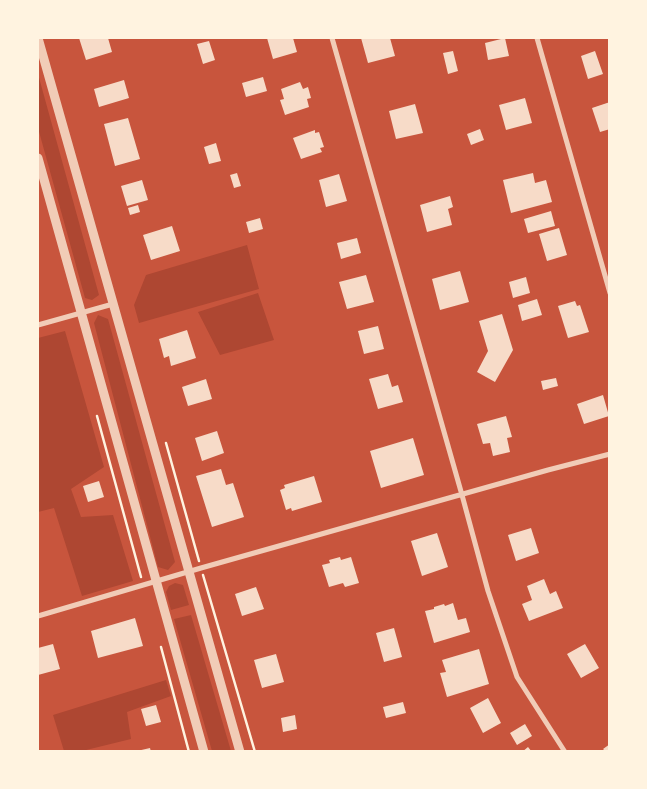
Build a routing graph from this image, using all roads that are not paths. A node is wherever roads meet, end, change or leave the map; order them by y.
1 (38, 38) edge
2 (332, 38) edge
3 (537, 38) edge
4 (38, 158) edge
5 (610, 293) edge
6 (113, 304) junction
7 (81, 313) junction
8 (38, 325) edge
9 (610, 454) edge
10 (462, 495) junction
11 (188, 572) junction
12 (156, 581) junction
13 (38, 616) edge
14 (204, 752) edge
15 (240, 752) edge
16 (565, 752) edge

1 - 6 street
2 - 10 street
3 - 5 street
4 - 7 street
6 - 7 street
6 - 11 street
7 - 8 street
7 - 12 street
9 - 10 street
10 - 11 street
10 - 16 street
11 - 12 street
11 - 15 street
12 - 13 street
12 - 14 street

